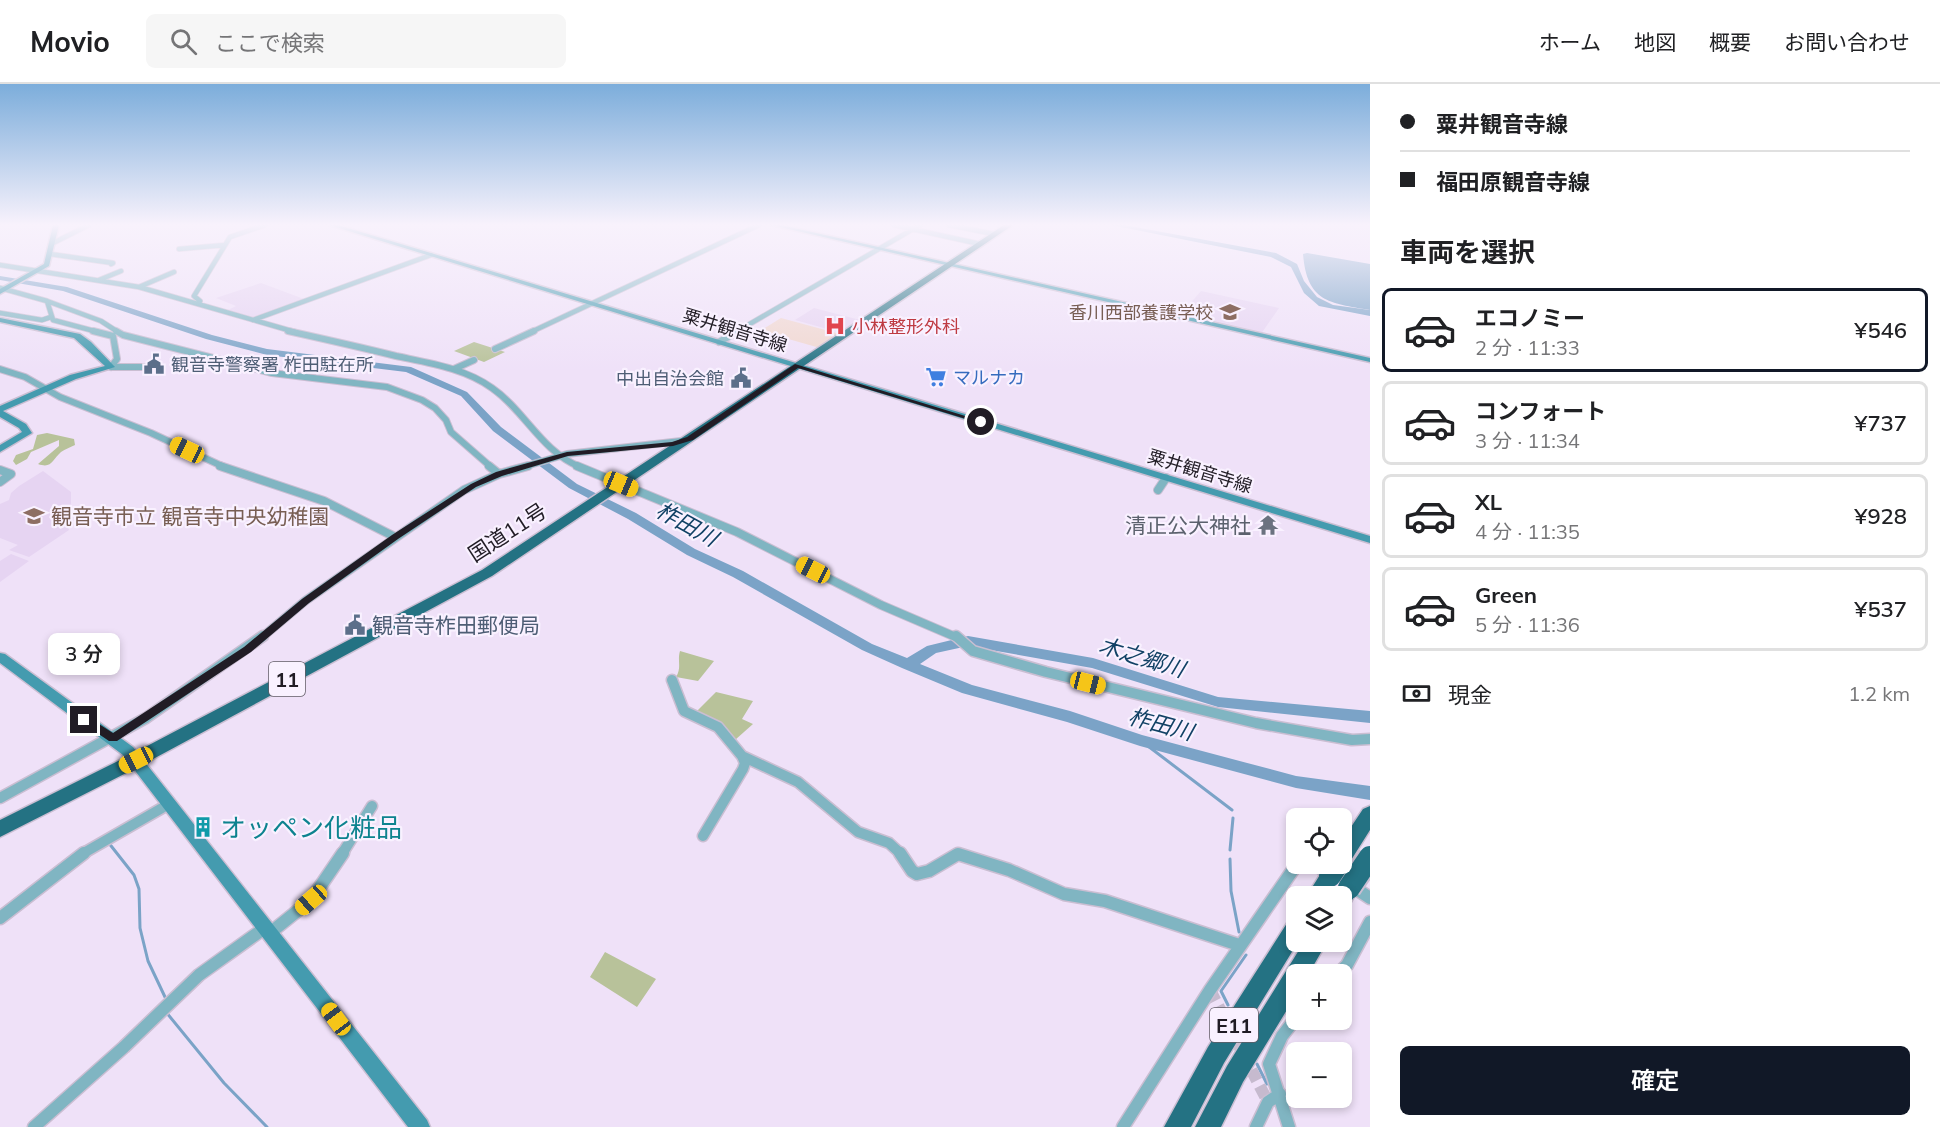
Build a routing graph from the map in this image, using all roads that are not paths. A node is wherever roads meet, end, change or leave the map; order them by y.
1 (32, 274) edge
2 (59, 274) edge
3 (115, 274) edge
4 (170, 274) edge
5 (208, 274) edge
6 (380, 274) edge
7 (492, 274) edge
8 (656, 274) edge
9 (837, 274) edge
10 (934, 274) edge
11 (991, 274) edge
12 (98, 281) junction
13 (139, 287) junction
14 (2, 290) edge
15 (175, 296) junction
16 (194, 297) junction
17 (47, 301) junction
18 (592, 304) junction
19 (219, 310) junction
20 (0, 313) edge
21 (51, 317) junction
22 (0, 320) edge
23 (253, 320) junction
24 (123, 335) junction
25 (115, 337) junction
26 (719, 342) junction
27 (495, 349) dead end
28 (474, 360) dead end
29 (1370, 360) edge
30 (797, 366) junction
31 (111, 367) junction
32 (155, 367) dead end
33 (0, 369) edge
34 (454, 369) junction
35 (43, 389) junction
36 (0, 411) edge
37 (690, 438) junction
38 (0, 449) edge
39 (562, 455) junction
40 (0, 470) edge
41 (499, 474) junction
42 (1166, 478) junction
43 (0, 482) edge
44 (621, 484) junction
45 (1158, 490) dead end
46 (395, 537) junction
47 (1370, 540) edge
48 (0, 657) edge
49 (672, 680) dead end
50 (113, 738) junction
51 (1370, 739) edge
52 (742, 756) junction
53 (136, 760) junction
54 (0, 798) edge
55 (169, 804) junction
56 (372, 806) dead end
57 (1370, 814) edge
58 (0, 829) edge
59 (704, 836) dead end
60 (1352, 842) edge
61 (1370, 857) edge
62 (1290, 874) edge
63 (1330, 874) edge
64 (1350, 886) edge
65 (1370, 898) edge
66 (0, 918) edge
67 (1370, 922) edge
68 (268, 930) junction
69 (1286, 943) edge
70 (1239, 945) junction
71 (1310, 952) edge
72 (1348, 964) edge
73 (1287, 1030) edge
74 (1280, 1094) junction
75 (34, 1127) edge
76 (420, 1127) edge
77 (1123, 1127) edge
78 (1178, 1127) edge
79 (1208, 1127) edge
80 (1256, 1127) edge
81 (1289, 1127) edge

1 - 14 main road
2 - 12 street
3 - 12 street
4 - 13 street
5 - 16 street
6 - 23 street
7 - 18 main road, 粟井観音寺線
8 - 18 street
9 - 26 street
10 - 30 highway, 国道11号 / 11
11 - 29 main road
12 - 13 street
13 - 15 street
14 - 17 street
15 - 16 street
15 - 19 street
16 - 19 street
17 - 21 street
17 - 24 street
18 - 26 main road, 粟井観音寺線
18 - 27 street
19 - 23 street
20 - 21 street
21 - 25 street
22 - 31 main road
23 - 34 street
24 - 25 street
24 - 41 street
25 - 31 street
26 - 30 main road, 粟井観音寺線
28 - 34 street
30 - 37 highway, 国道11号 / 11
30 - 42 main road, 粟井観音寺線
31 - 32 street
31 - 35 main road
33 - 35 street
34 - 39 street
35 - 36 main road
35 - 46 street
36 - 38 main road
37 - 39 street
37 - 44 highway, 国道11号 / 11
39 - 41 street
39 - 44 street
40 - 43 street
41 - 46 street
42 - 45 street
42 - 47 main road, 粟井観音寺線
44 - 51 street
44 - 53 highway, 国道11号 / 11
46 - 50 street
48 - 50 main road
49 - 52 street
50 - 53 main road
50 - 54 street
52 - 59 street
52 - 70 street
53 - 55 main road
53 - 58 highway, 国道11号 / 11
55 - 66 street
55 - 68 main road
56 - 68 street
57 - 60 highway
61 - 64 highway, bridge
62 - 70 street
63 - 65 street
67 - 72 street
68 - 75 street
68 - 76 main road
69 - 78 highway, E11
70 - 77 street
71 - 79 highway, E11
73 - 74 street
74 - 80 street
74 - 81 street

